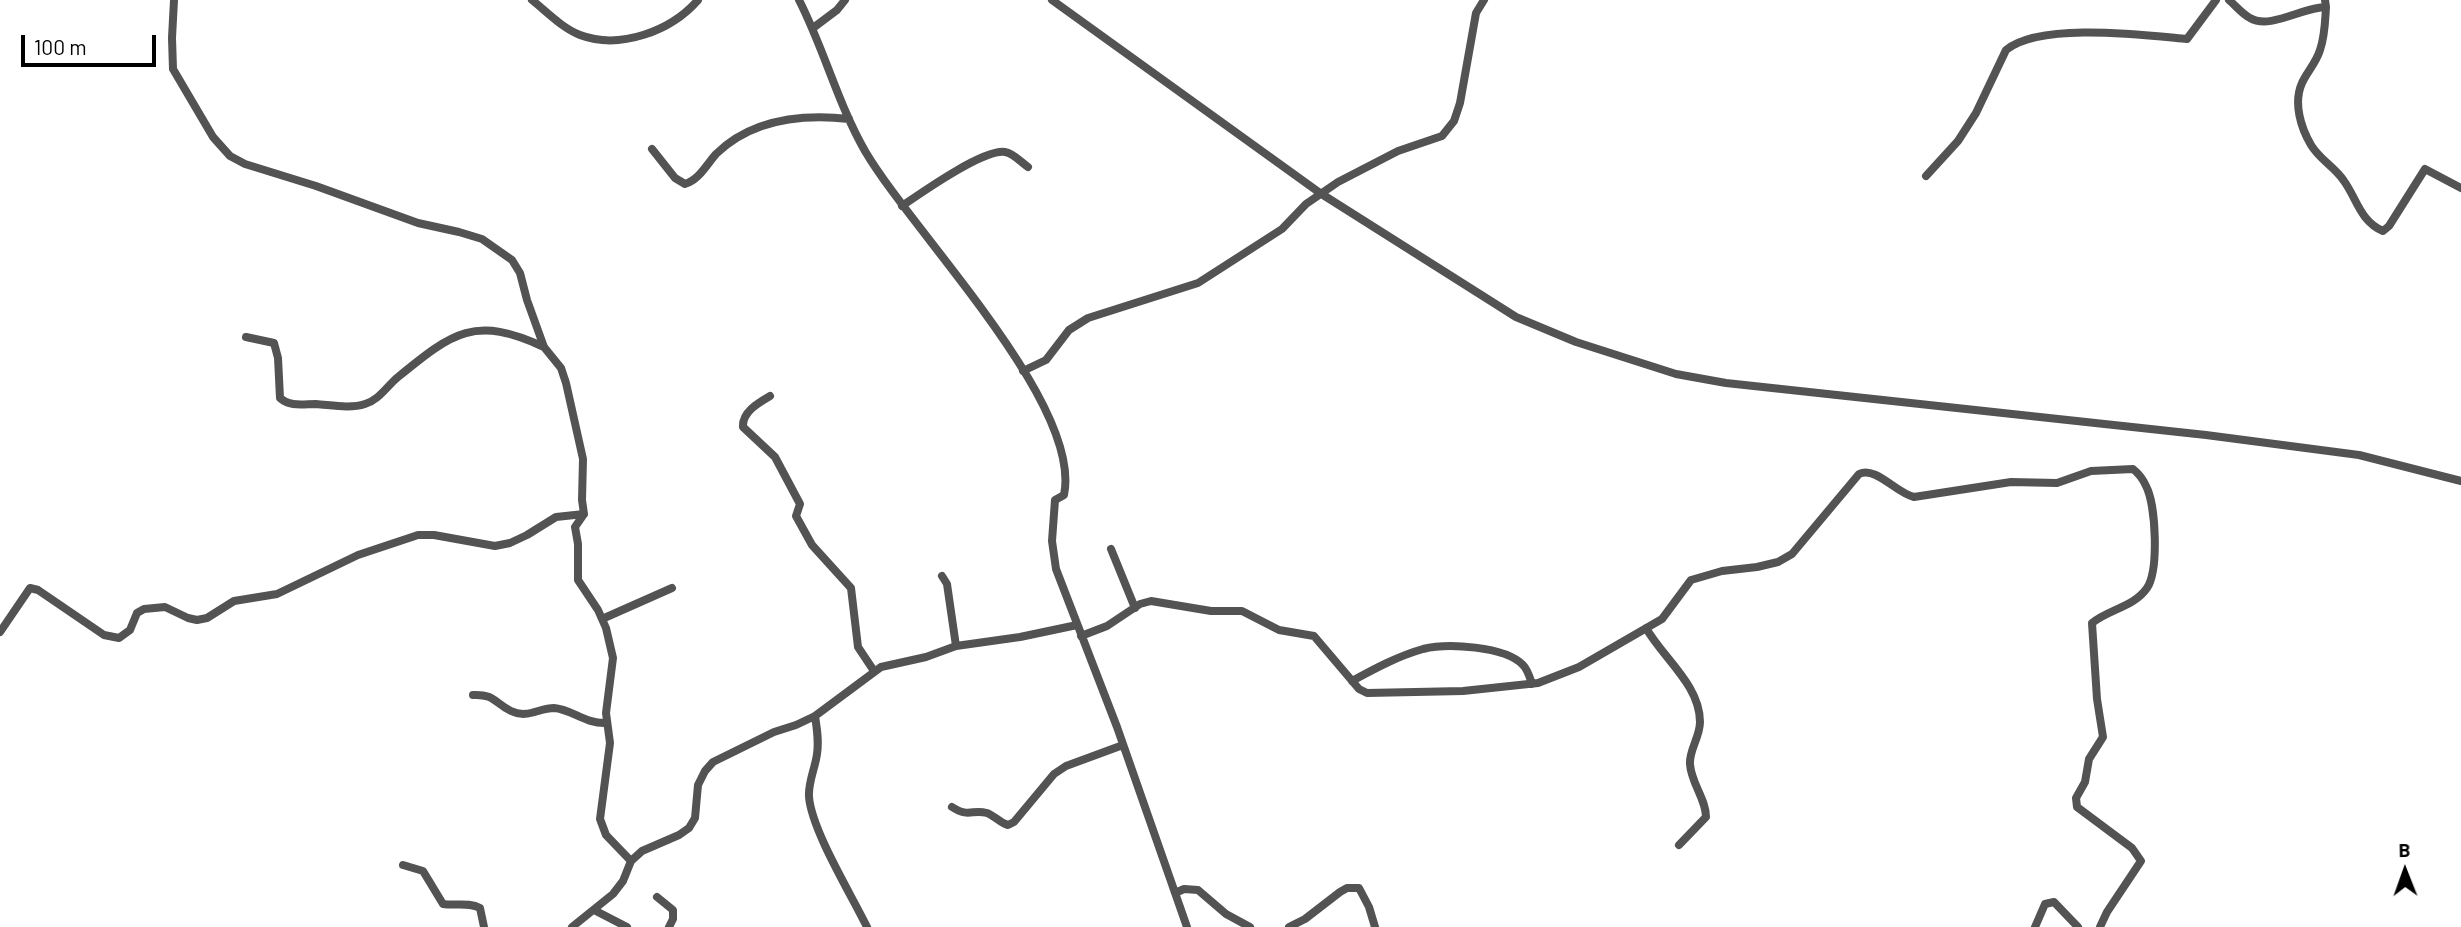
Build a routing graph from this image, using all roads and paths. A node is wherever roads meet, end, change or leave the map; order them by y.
1 (174, 0) edge
2 (532, 0) edge
3 (698, 0) edge
4 (799, 0) edge
5 (845, 0) edge
6 (1052, 0) edge
7 (1484, 0) edge
8 (2216, 0) edge
9 (2229, 0) edge
10 (2325, 4) edge
11 (813, 28) junction
12 (849, 119) junction
13 (652, 149) dead end
14 (1028, 167) dead end
15 (1926, 176) dead end
16 (2461, 188) edge
17 (1320, 193) junction
18 (902, 206) junction
19 (246, 337) dead end
20 (544, 347) junction
21 (1023, 371) junction
22 (769, 396) dead end
23 (2461, 481) edge
24 (584, 514) junction
25 (1111, 549) dead end
26 (942, 576) dead end
27 (672, 588) dead end
28 (1135, 608) junction
29 (602, 619) junction
30 (1077, 625) junction
31 (1646, 628) junction
32 (0, 632) edge
33 (1081, 636) junction
34 (956, 646) junction
35 (874, 671) junction
36 (1352, 681) junction
37 (1532, 684) junction
38 (472, 695) dead end
39 (815, 716) junction
40 (606, 723) junction
41 (1123, 745) junction
42 (952, 807) dead end
43 (1679, 845) dead end
44 (631, 861) junction
45 (403, 865) dead end
46 (1175, 893) junction
47 (657, 897) dead end
48 (594, 910) junction
49 (484, 927) edge
50 (572, 927) edge
51 (627, 927) edge
52 (668, 927) edge
53 (867, 927) edge
54 (1187, 927) edge
55 (1250, 927) edge
56 (1289, 927) edge
57 (1375, 927) edge
58 (2035, 927) edge
59 (2078, 927) edge
60 (2100, 927) edge

1 - 20 street
2 - 3 street
4 - 11 street
5 - 11 street
6 - 17 street
7 - 17 street
8 - 15 street
9 - 10 street
10 - 16 street
11 - 12 street
12 - 13 street
12 - 18 street
14 - 18 street
17 - 21 street
17 - 23 street
18 - 21 street
19 - 20 street
20 - 24 street
21 - 30 street
22 - 35 street
24 - 29 street
24 - 32 street
25 - 28 street
26 - 34 street
27 - 29 street
28 - 33 street
28 - 36 street
29 - 40 street
30 - 33 street
30 - 34 street
31 - 37 street
31 - 43 street
31 - 60 street
33 - 41 street
34 - 35 street
35 - 39 street
36 - 37 street
36 - 37 street
38 - 40 street
39 - 44 street
39 - 53 street
40 - 44 street
41 - 42 street
41 - 46 street
44 - 48 street
45 - 49 street
46 - 54 street
46 - 55 street
47 - 52 street
48 - 50 street
48 - 51 street
56 - 57 street
58 - 59 street

